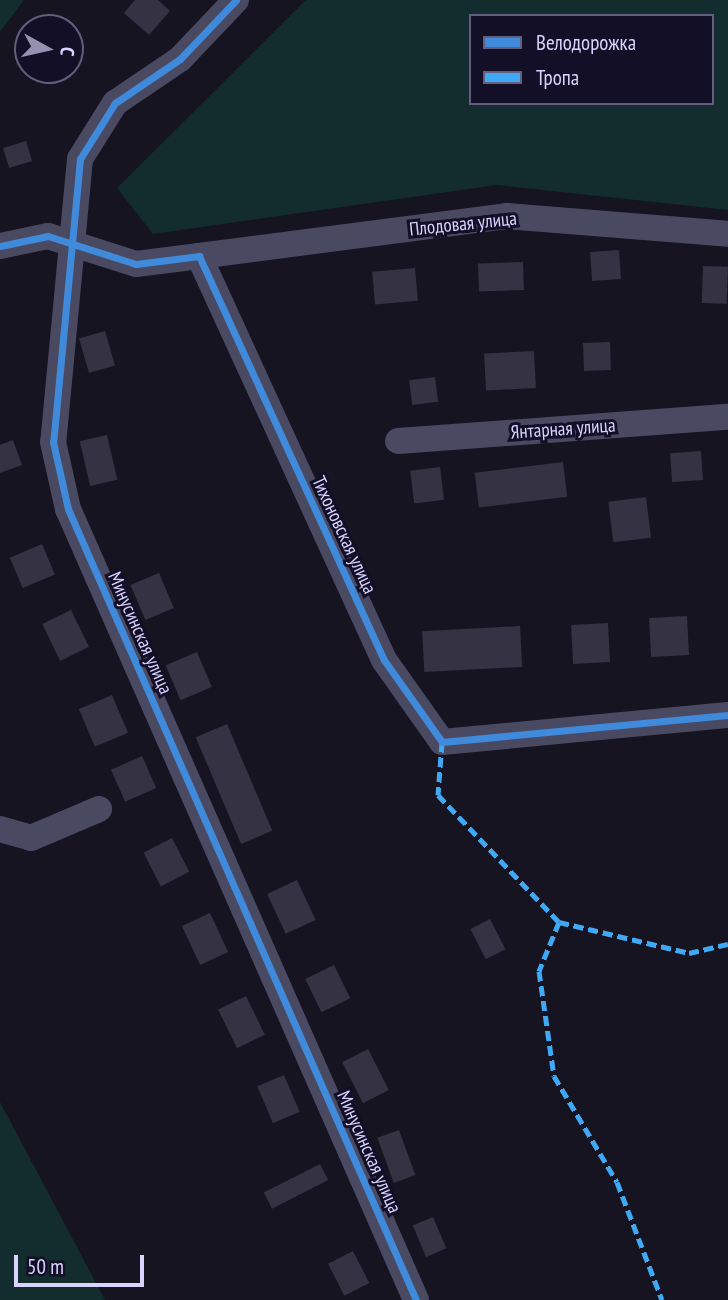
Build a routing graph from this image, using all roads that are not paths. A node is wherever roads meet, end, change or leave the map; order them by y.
1 (236, 0) edge
2 (728, 233) edge
3 (72, 245) junction
4 (0, 246) edge
5 (199, 256) junction
6 (728, 417) edge
7 (398, 441) dead end
8 (728, 715) edge
9 (99, 809) dead end
10 (0, 829) edge
11 (416, 1300) edge

1 - 3 street, Минусинская улица
2 - 5 street, Плодовая улица
3 - 4 street
3 - 5 street
3 - 11 street, Минусинская улица
5 - 8 street, Тихоновская улица
6 - 7 street, Янтарная улица
9 - 10 street

